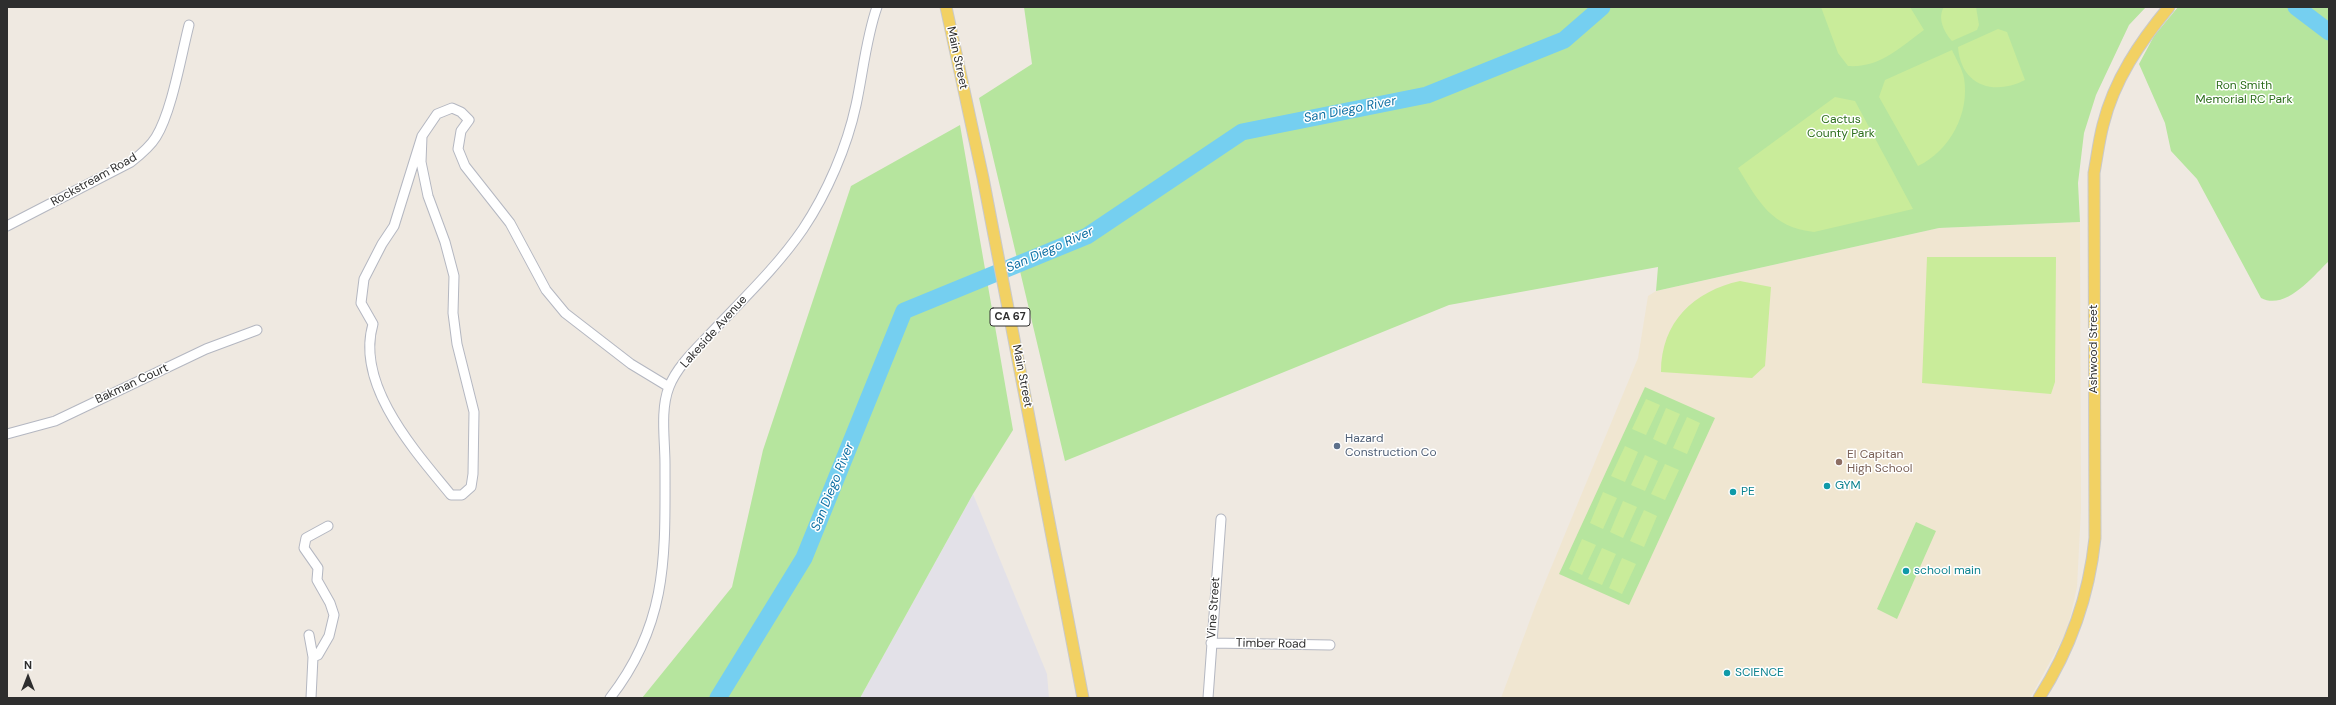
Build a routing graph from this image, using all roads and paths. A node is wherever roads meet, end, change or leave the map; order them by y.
1 (877, 7) edge
2 (946, 7) edge
3 (2169, 7) edge
4 (189, 25) dead end
5 (422, 136) junction
6 (7, 226) edge
7 (257, 330) dead end
8 (669, 387) junction
9 (7, 434) edge
10 (1221, 519) dead end
11 (328, 526) dead end
12 (309, 635) dead end
13 (1212, 643) junction
14 (1330, 646) dead end
15 (313, 657) junction
16 (311, 698) edge
17 (610, 698) edge
18 (1083, 698) edge
19 (1208, 698) edge
20 (2040, 698) edge

1 - 8 street, Lakeside Avenue
2 - 18 main road, Main Street / CA 67
3 - 20 main road, Ashwood Street
4 - 6 street, Rockstream Road
5 - 5 street
5 - 8 street
7 - 9 street, Bakman Court
8 - 17 street, Lakeside Avenue
10 - 13 street, Vine Street
11 - 15 street
12 - 15 street
13 - 14 street, Timber Road
13 - 19 street, Vine Street
15 - 16 street

